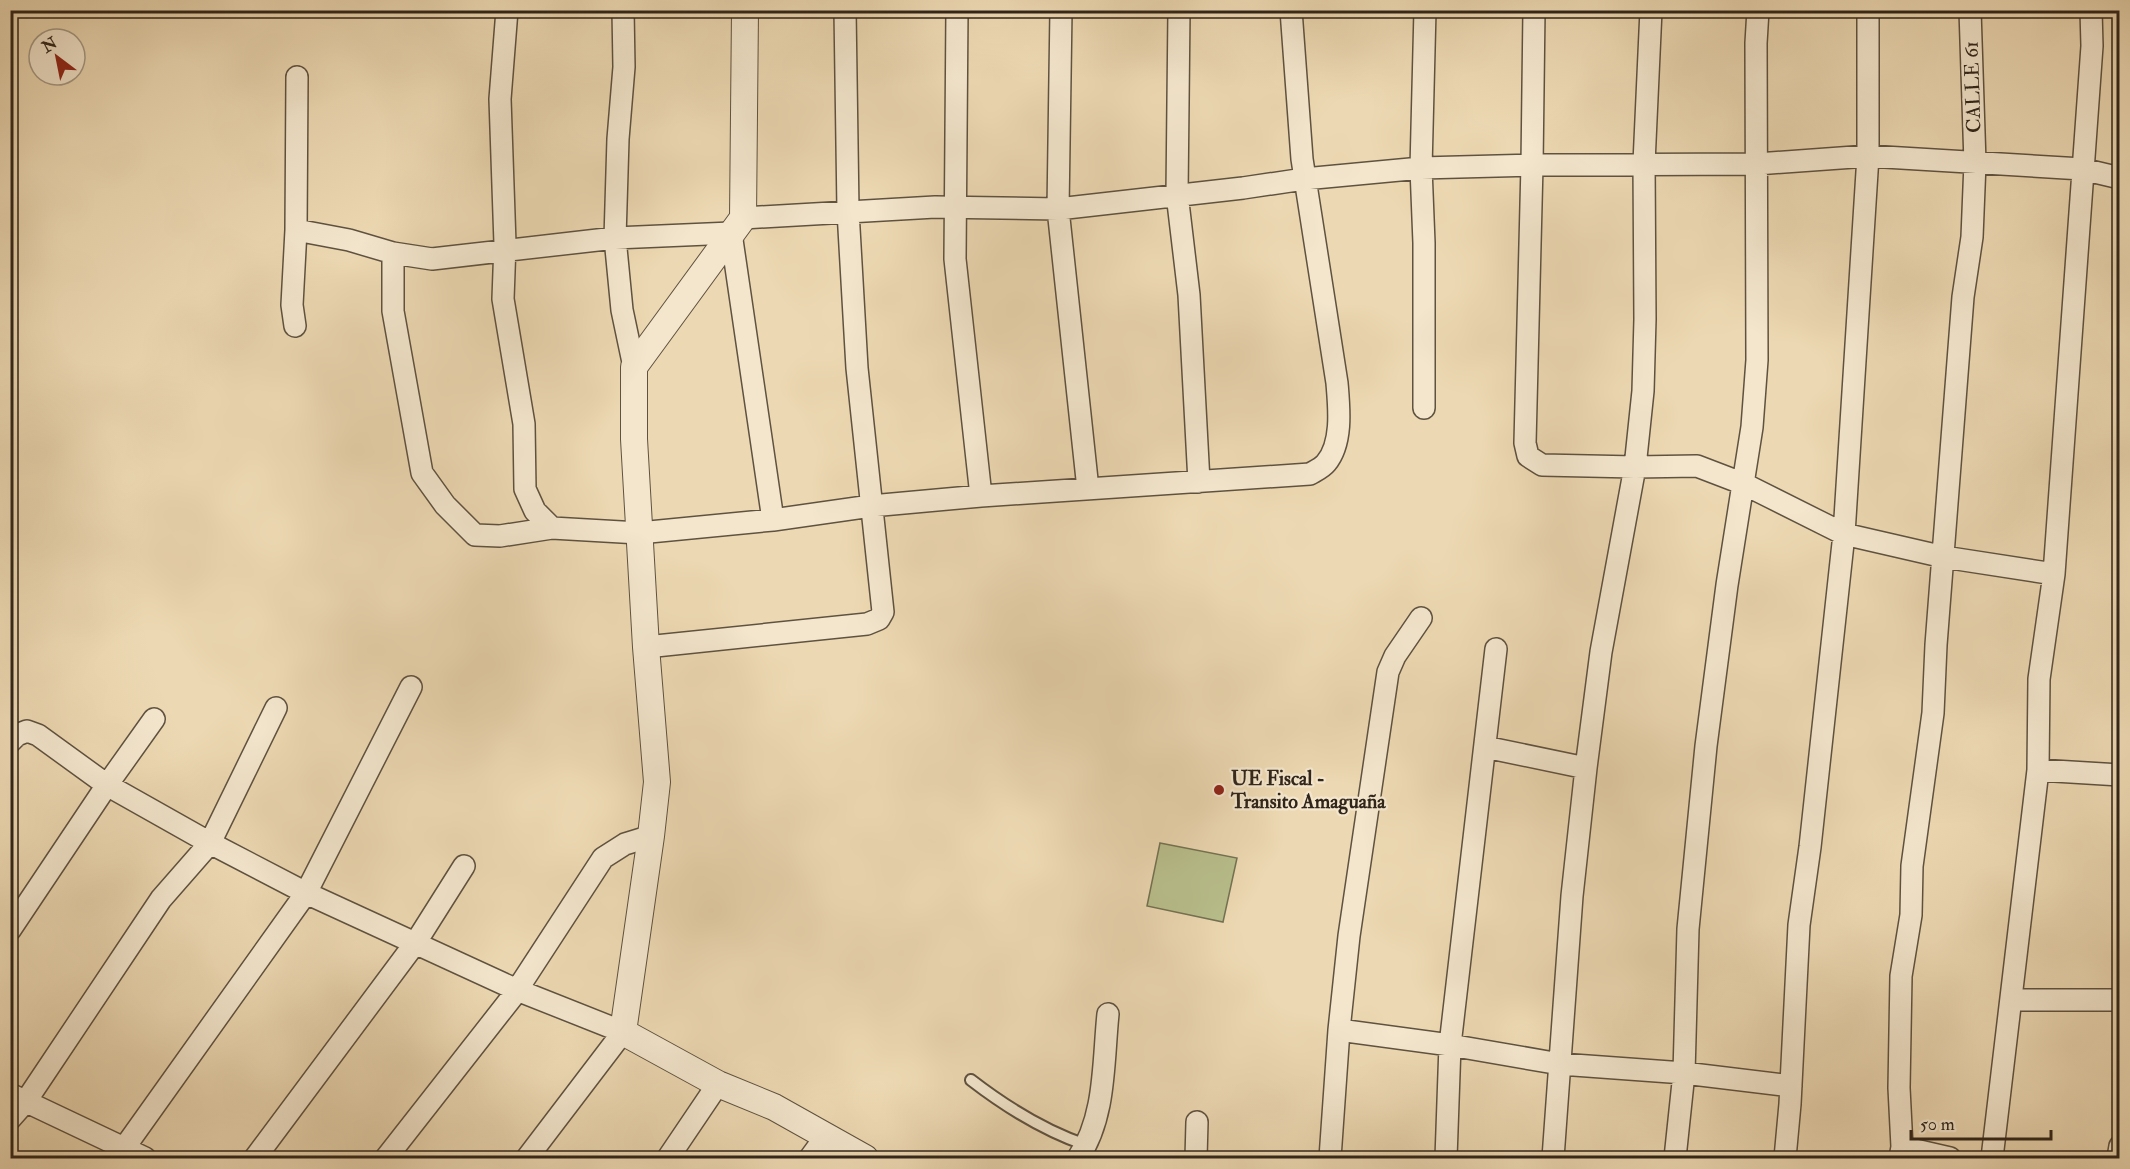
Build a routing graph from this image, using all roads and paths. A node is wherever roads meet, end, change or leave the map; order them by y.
1 (507, 10) edge
2 (623, 10) edge
3 (745, 10) edge
4 (845, 10) edge
5 (957, 10) edge
6 (1061, 10) edge
7 (1179, 10) edge
8 (1291, 10) edge
9 (1425, 10) edge
10 (1534, 10) edge
11 (1651, 10) edge
12 (1758, 10) edge
13 (1868, 10) edge
14 (1970, 10) edge
15 (2091, 10) edge
16 (297, 77) dead end
17 (1868, 156) junction
18 (1975, 163) junction
19 (1644, 164) junction
20 (1757, 164) junction
21 (1532, 165) junction
22 (1421, 168) junction
23 (2082, 170) junction
24 (2120, 178) edge
25 (1304, 179) junction
26 (1177, 194) junction
27 (956, 207) junction
28 (1058, 209) junction
29 (848, 211) junction
30 (737, 226) junction
31 (296, 230) junction
32 (615, 237) junction
33 (505, 252) junction
34 (393, 253) junction
35 (295, 326) dead end
36 (633, 367) junction
37 (1424, 408) dead end
38 (1635, 467) junction
39 (1199, 482) junction
40 (1744, 484) junction
41 (1088, 489) junction
42 (981, 496) junction
43 (871, 506) junction
44 (773, 520) junction
45 (552, 528) junction
46 (639, 533) junction
47 (1844, 534) junction
48 (1944, 557) junction
49 (2054, 574) junction
50 (1421, 618) dead end
51 (646, 647) junction
52 (1496, 649) dead end
53 (411, 687) dead end
54 (276, 708) dead end
55 (154, 719) dead end
56 (11, 742) edge
57 (1485, 747) junction
58 (1586, 768) junction
59 (2038, 770) junction
60 (2120, 775) edge
61 (107, 785) junction
62 (651, 836) junction
63 (210, 843) junction
64 (464, 866) dead end
65 (306, 893) junction
66 (10, 930) edge
67 (416, 942) junction
68 (517, 990) junction
69 (2011, 1000) junction
70 (2120, 1000) edge
71 (1108, 1014) dead end
72 (1339, 1030) junction
73 (623, 1032) junction
74 (1450, 1045) junction
75 (1560, 1064) junction
76 (1684, 1073) junction
77 (971, 1080) dead end
78 (718, 1084) junction
79 (1791, 1086) junction
80 (18, 1097) edge
81 (10, 1119) edge
82 (1197, 1122) dead end
83 (826, 1136) junction
84 (2120, 1146) edge
85 (1082, 1152) edge
86 (120, 1153) edge
87 (1901, 1153) edge
88 (145, 1158) edge
89 (255, 1158) edge
90 (386, 1158) edge
91 (527, 1158) edge
92 (668, 1158) edge
93 (810, 1158) edge
94 (865, 1158) edge
95 (1196, 1158) edge
96 (1330, 1158) edge
97 (1446, 1158) edge
98 (1553, 1158) edge
99 (1675, 1158) edge
100 (1785, 1158) edge
101 (1950, 1158) edge
102 (1992, 1158) edge
103 (2118, 1158) edge

1 - 33 street
2 - 32 street
3 - 30 street
4 - 29 street
5 - 27 street
6 - 28 street
7 - 26 street
8 - 25 street
9 - 22 street
10 - 21 street
11 - 19 street
12 - 20 street
13 - 17 street
14 - 18 street, CALLE 61
15 - 23 street
16 - 31 street
17 - 18 street
17 - 20 street
17 - 47 street
18 - 23 street
18 - 48 street, CALLE 61
19 - 20 street
19 - 21 street
19 - 38 street
20 - 40 street
21 - 22 street
21 - 38 street
22 - 25 street
22 - 37 street
23 - 24 street
23 - 49 street
25 - 26 street
25 - 39 street
26 - 28 street
26 - 39 street
27 - 28 street
27 - 29 street
27 - 42 street
28 - 41 street
29 - 30 street
29 - 43 street
30 - 32 street
30 - 36 street
30 - 44 street
31 - 34 street
31 - 35 street
32 - 33 street
32 - 36 street
33 - 34 street
33 - 45 street
34 - 45 street
36 - 46 street
38 - 40 street
38 - 58 street
39 - 41 street
40 - 47 street
40 - 76 street
41 - 42 street
42 - 43 street
43 - 44 street
43 - 51 street
44 - 46 street
45 - 46 street
46 - 51 street
47 - 48 street
47 - 79 street
48 - 49 street
48 - 87 street, CALLE 61
49 - 59 street
50 - 72 street
51 - 62 street
52 - 57 street
53 - 65 street
54 - 63 street
55 - 61 street
56 - 61 street
57 - 58 street
57 - 74 street
58 - 75 street
59 - 60 street
59 - 69 street
61 - 63 street
61 - 66 street
62 - 68 street
62 - 73 street
63 - 65 street
63 - 80 street
64 - 67 street
65 - 67 street
65 - 86 street
67 - 68 street
67 - 89 street
68 - 73 street
68 - 90 street
69 - 70 street
69 - 102 street
71 - 85 street
72 - 74 street
72 - 96 street
73 - 78 street
73 - 91 street
74 - 75 street
74 - 97 street
75 - 76 street
75 - 98 street
76 - 79 street
76 - 99 street
77 - 85 lane
78 - 83 street
78 - 92 street
79 - 100 street
80 - 81 street
80 - 86 street
82 - 95 street
83 - 93 street
83 - 94 street
84 - 103 street
86 - 88 street
87 - 101 street

